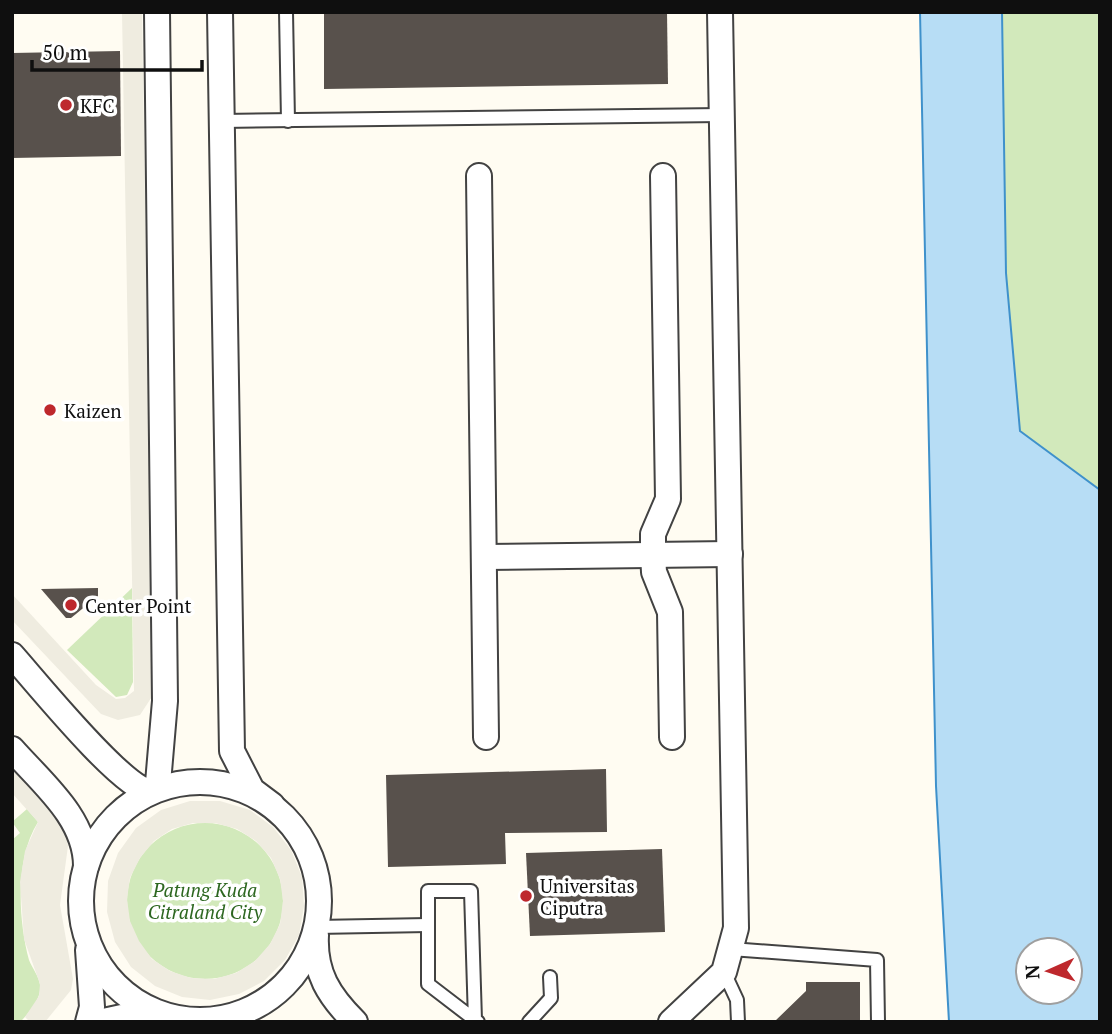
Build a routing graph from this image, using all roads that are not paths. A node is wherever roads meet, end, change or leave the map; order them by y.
1 (157, 12) edge
2 (220, 12) edge
3 (286, 12) edge
4 (720, 12) edge
5 (722, 115) junction
6 (222, 121) junction
7 (288, 121) junction
8 (479, 176) dead end
9 (663, 176) dead end
10 (730, 554) junction
11 (653, 555) junction
12 (484, 557) junction
13 (12, 655) edge
14 (486, 737) dead end
15 (673, 737) dead end
16 (12, 749) edge
17 (150, 792) junction
18 (272, 806) junction
19 (86, 866) junction
20 (428, 925) junction
21 (316, 927) junction
22 (85, 933) junction
23 (727, 960) junction
24 (550, 977) dead end
25 (179, 1020) junction
26 (213, 1020) edge
27 (476, 1021) edge
28 (88, 1022) edge
29 (99, 1022) edge
30 (241, 1022) edge
31 (355, 1022) edge
32 (529, 1022) edge
33 (671, 1022) edge
34 (738, 1022) edge
35 (878, 1022) edge

1 - 17 street
2 - 6 street
3 - 7 lane
4 - 5 street
5 - 7 lane
5 - 10 street
6 - 7 lane
6 - 18 street
8 - 12 street
9 - 11 street
10 - 11 street
10 - 23 street
11 - 12 street
11 - 15 street
12 - 14 street
13 - 17 street
16 - 19 street
17 - 18 street
17 - 19 street
18 - 21 street
19 - 22 street
20 - 21 lane
20 - 27 lane
20 - 27 lane
21 - 26 street
21 - 31 street
22 - 25 street
22 - 28 street
23 - 33 street
23 - 34 lane
23 - 35 lane
24 - 32 lane
25 - 26 street
25 - 29 street
26 - 30 street

